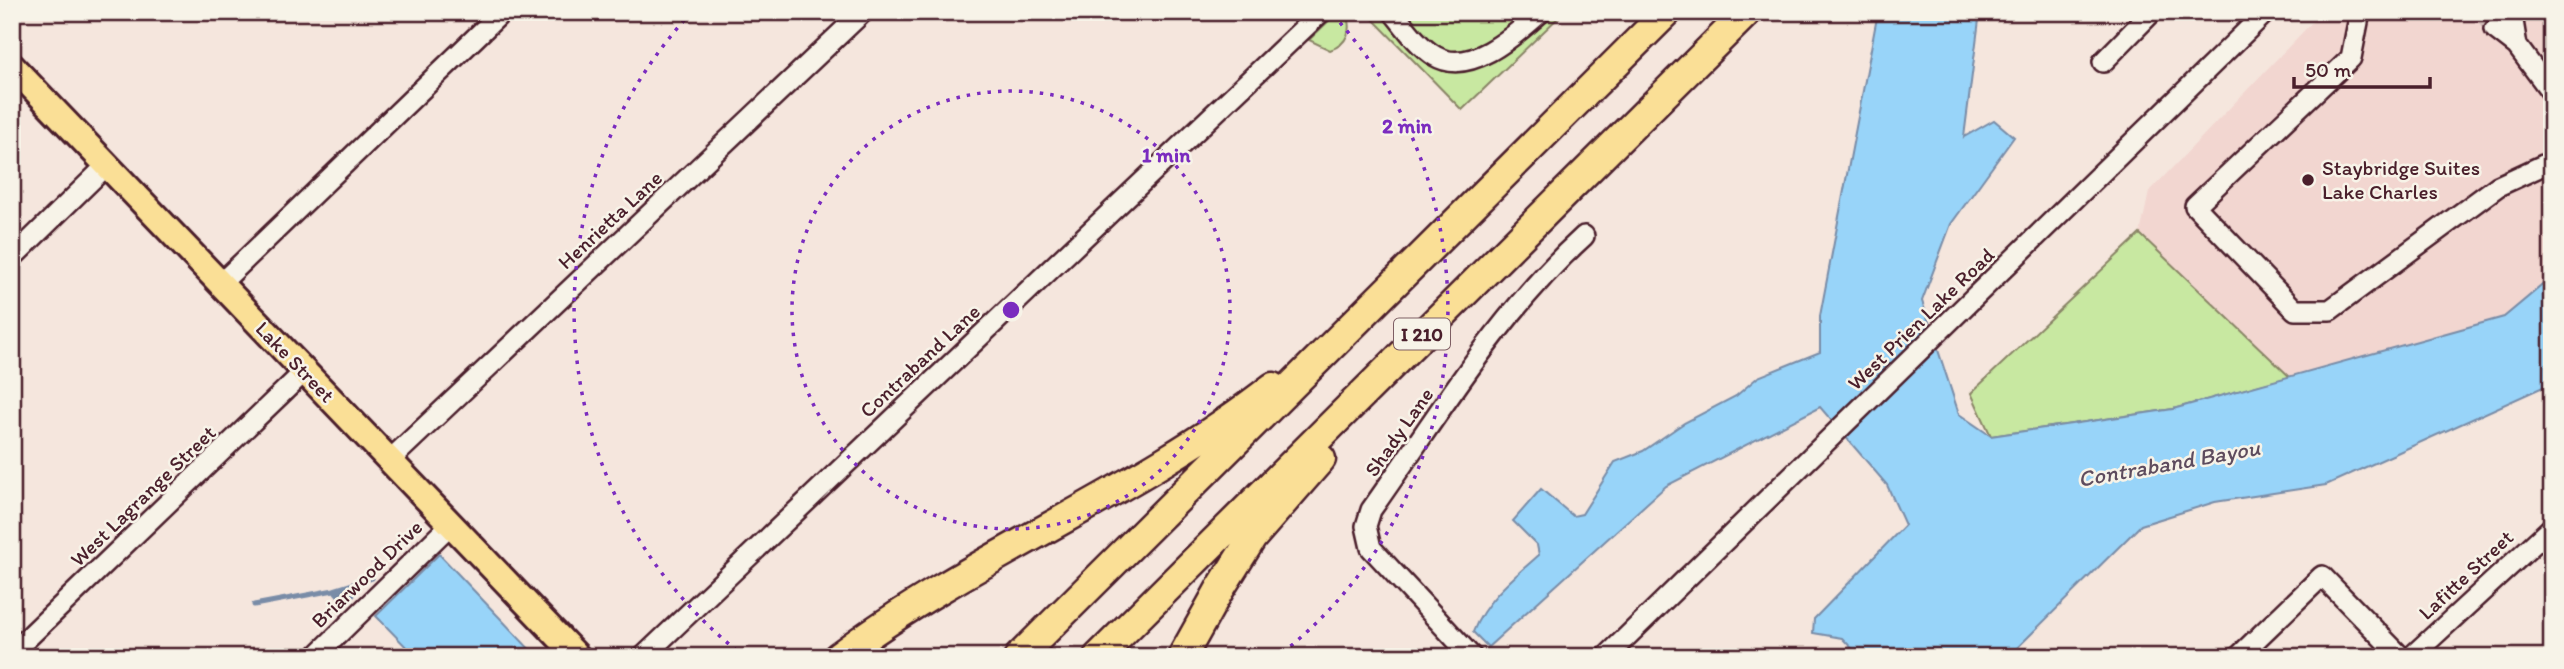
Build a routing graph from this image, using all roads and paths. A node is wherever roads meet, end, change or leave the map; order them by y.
1 (502, 12) edge
2 (863, 12) edge
3 (1321, 12) edge
4 (1393, 12) edge
5 (1541, 12) edge
6 (1667, 12) edge
7 (1747, 12) edge
8 (2152, 12) edge
9 (2266, 12) edge
10 (2360, 12) edge
11 (2506, 12) tunnel mouth
12 (2495, 29) tunnel mouth
13 (2517, 46) junction
14 (2103, 62) dead end
15 (12, 66) edge
16 (2552, 93) edge
17 (2552, 161) edge
18 (107, 165) junction
19 (1584, 236) dead end
20 (12, 258) edge
21 (220, 284) junction
22 (1442, 314) junction
23 (1355, 323) junction
24 (305, 371) junction
25 (389, 461) junction
26 (451, 524) junction
27 (2552, 527) edge
28 (12, 653) edge
29 (315, 657) edge
30 (578, 657) edge
31 (643, 657) edge
32 (838, 657) edge
33 (1019, 657) edge
34 (1098, 657) edge
35 (1182, 657) edge
36 (1472, 657) edge
37 (1606, 657) edge
38 (2238, 657) edge
39 (2401, 657) edge
40 (2412, 657) edge

1 - 21 street
2 - 25 street, Henrietta Lane
3 - 31 street, Contraband Lane
4 - 5 street
6 - 23 highway, I 210
7 - 22 highway, I 210
8 - 14 street
9 - 37 street, West Prien Lake Road
10 - 17 street
11 - 13 street
12 - 13 street
13 - 16 street
15 - 18 main road, Lake Street
18 - 20 street
18 - 21 main road, Lake Street
19 - 36 street, Shady Lane
21 - 24 main road, Lake Street
22 - 34 highway, I 210
22 - 35 highway
23 - 32 highway
23 - 33 highway, I 210
24 - 25 main road, Lake Street
24 - 28 street, West Lagrange Street
25 - 26 main road, Lake Street
26 - 29 street, Briarwood Drive
26 - 30 main road, Lake Street
27 - 40 street, Lafitte Street
38 - 39 street

